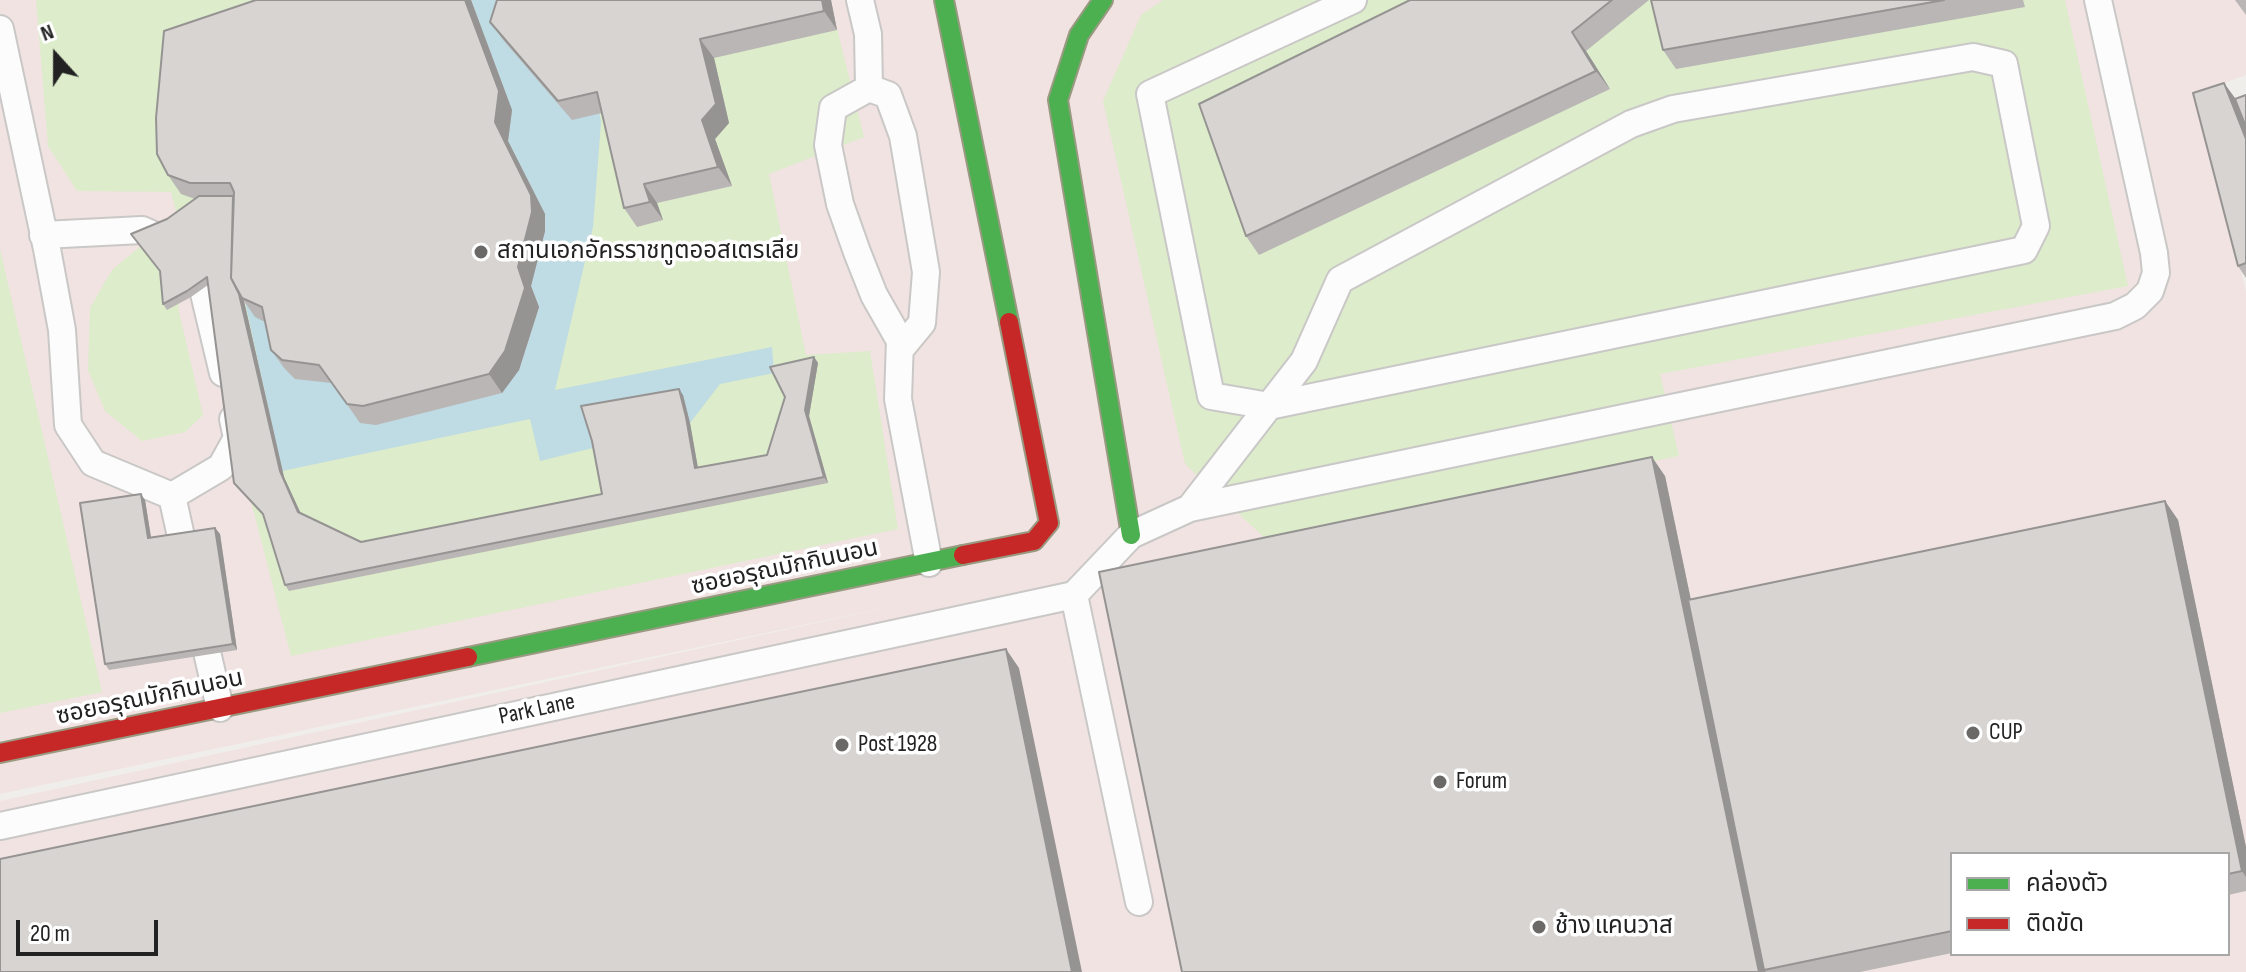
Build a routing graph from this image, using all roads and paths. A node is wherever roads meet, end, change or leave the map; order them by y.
1 (860, 0) edge
2 (944, 0) edge
3 (1103, 0) edge
4 (1353, 0) edge
5 (2098, 0) edge
6 (0, 29) edge
7 (869, 88) junction
8 (43, 235) junction
9 (900, 340) junction
10 (1269, 406) junction
11 (172, 496) junction
12 (1190, 508) junction
13 (1131, 535) junction
14 (929, 563) junction
15 (1074, 595) junction
16 (220, 708) junction
17 (0, 753) edge
18 (0, 826) edge
19 (1139, 902) dead end

1 - 7 lane
2 - 14 main road, ซอยอรุณมักกินนอน
3 - 13 main road
4 - 10 lane
5 - 12 lane
6 - 8 lane
7 - 9 lane
7 - 9 lane
8 - 11 lane
8 - 11 lane
9 - 14 lane
10 - 10 lane
10 - 12 lane
11 - 16 lane
12 - 13 lane
13 - 15 lane
14 - 16 main road, ซอยอรุณมักกินนอน
15 - 18 lane, Park Lane
15 - 19 lane
16 - 17 main road, ซอยอรุณมักกินนอน

